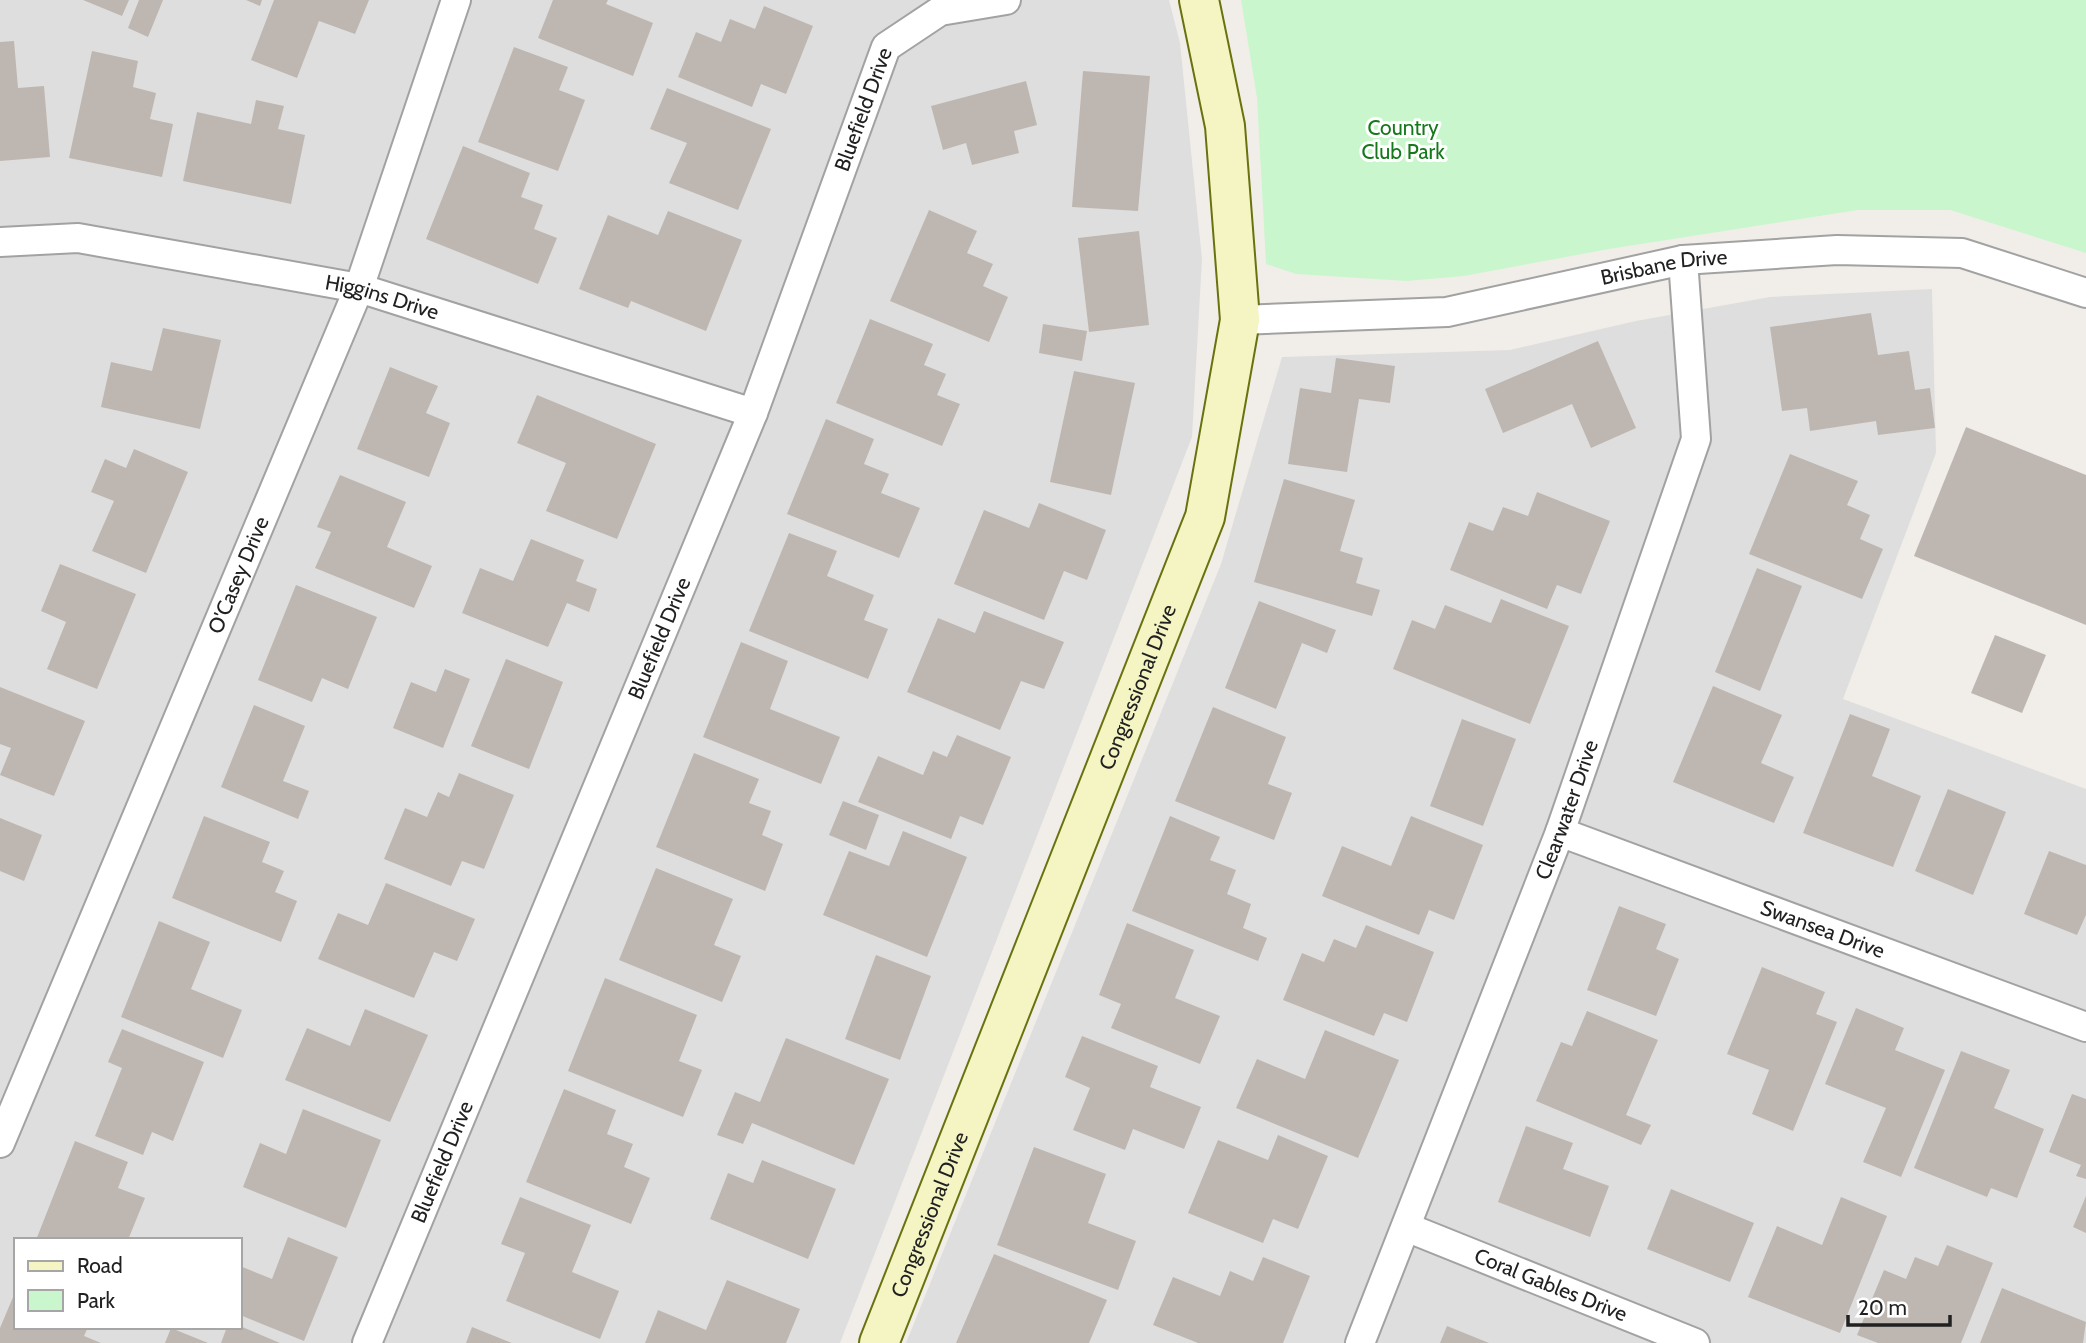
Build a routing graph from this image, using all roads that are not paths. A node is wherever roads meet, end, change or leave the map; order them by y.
1 (456, 0) edge
2 (1006, 0) edge
3 (1199, 0) edge
4 (0, 242) edge
5 (1683, 260) junction
6 (359, 289) junction
7 (2086, 293) edge
8 (1240, 320) junction
9 (752, 413) junction
10 (1560, 832) junction
11 (2086, 1027) edge
12 (0, 1143) edge
13 (1406, 1227) junction
14 (367, 1343) edge
15 (879, 1343) edge
16 (1360, 1343) edge
17 (1695, 1343) edge

1 - 6 street, O'Casey Drive
2 - 9 street, Bluefield Drive
3 - 8 street, Congressional Drive
4 - 6 street, Higgins Drive
5 - 7 street, Brisbane Drive
5 - 8 street, Brisbane Drive
5 - 10 street, Clearwater Drive
6 - 9 street, Higgins Drive
6 - 12 street, O'Casey Drive
8 - 15 street, Congressional Drive
9 - 14 street, Bluefield Drive
10 - 11 street, Swansea Drive
10 - 13 street, Clearwater Drive
13 - 16 street, Clearwater Drive
13 - 17 street, Coral Gables Drive

